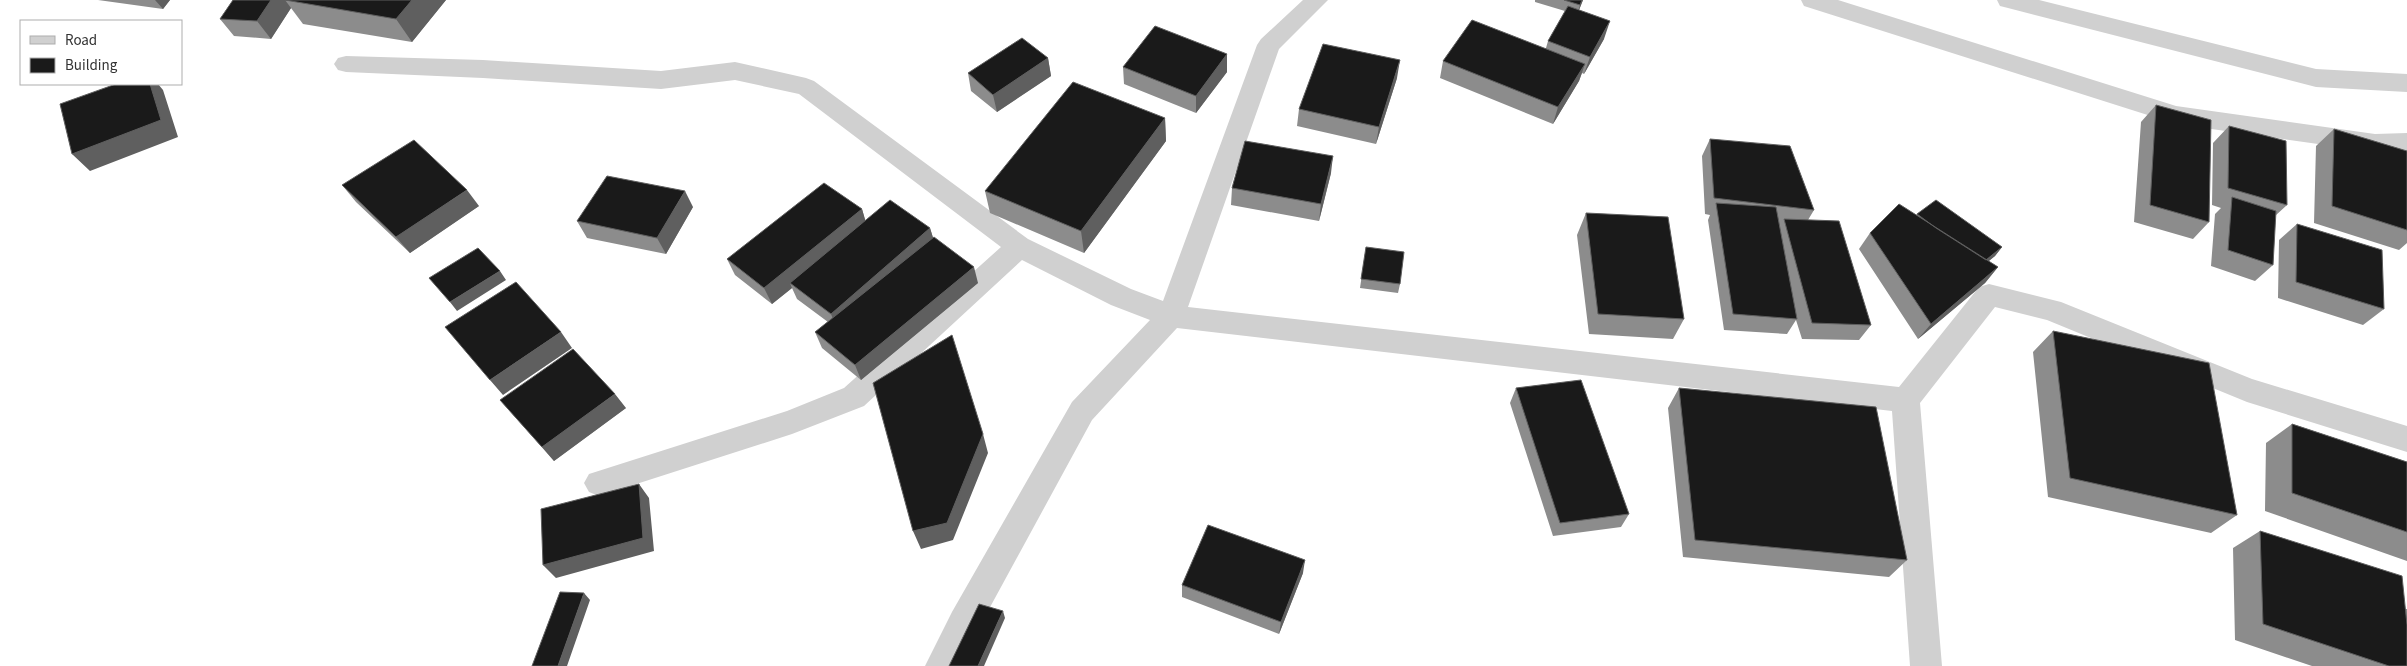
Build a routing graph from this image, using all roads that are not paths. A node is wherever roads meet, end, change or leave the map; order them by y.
1 (1317, 0) edge
2 (1812, 0) edge
3 (2008, 0) edge
4 (346, 64) dead end
5 (2407, 83) edge
6 (2407, 142) edge
7 (2375, 143) junction
8 (2384, 170) edge
9 (1019, 246) junction
10 (1170, 316) junction
11 (1906, 400) junction
12 (2407, 439) edge
13 (599, 483) dead end
14 (942, 666) edge
15 (1926, 666) edge

1 - 10 street
2 - 7 street
3 - 5 street
4 - 9 street
6 - 7 street
7 - 8 street
9 - 10 street
9 - 13 street
10 - 11 street
10 - 14 street
11 - 12 street
11 - 15 street

